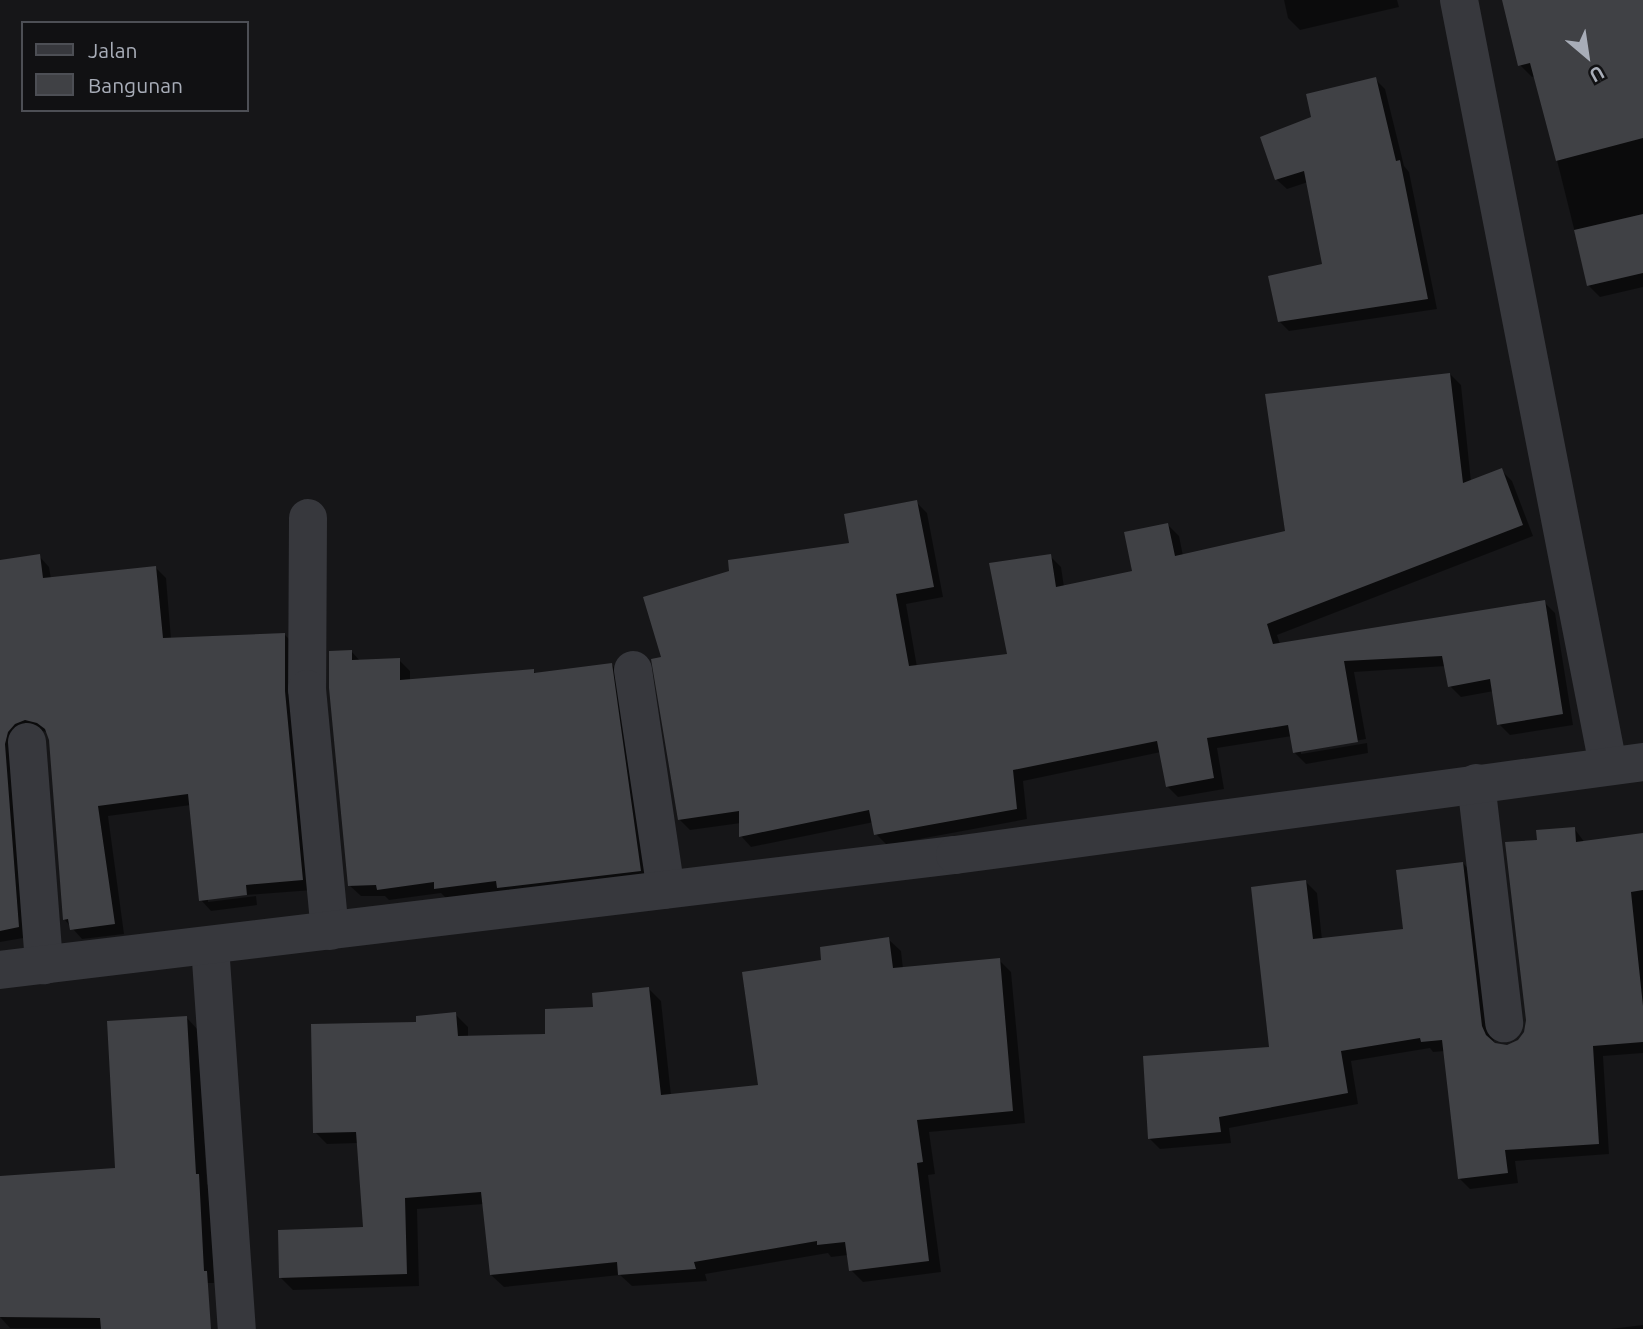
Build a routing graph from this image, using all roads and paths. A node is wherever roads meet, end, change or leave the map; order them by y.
1 (1459, 0) edge
2 (308, 518) dead end
3 (633, 670) dead end
4 (27, 742) dead end
5 (1626, 763) edge
6 (1476, 783) junction
7 (666, 890) junction
8 (330, 931) junction
9 (210, 946) junction
10 (44, 965) junction
11 (0, 970) edge
12 (1504, 1023) dead end
13 (237, 1329) edge

1 - 5 street
2 - 8 street
3 - 7 street
4 - 10 street
5 - 6 street
6 - 7 street
6 - 12 street
7 - 8 street
8 - 9 street
9 - 10 street
9 - 13 street
10 - 11 street

